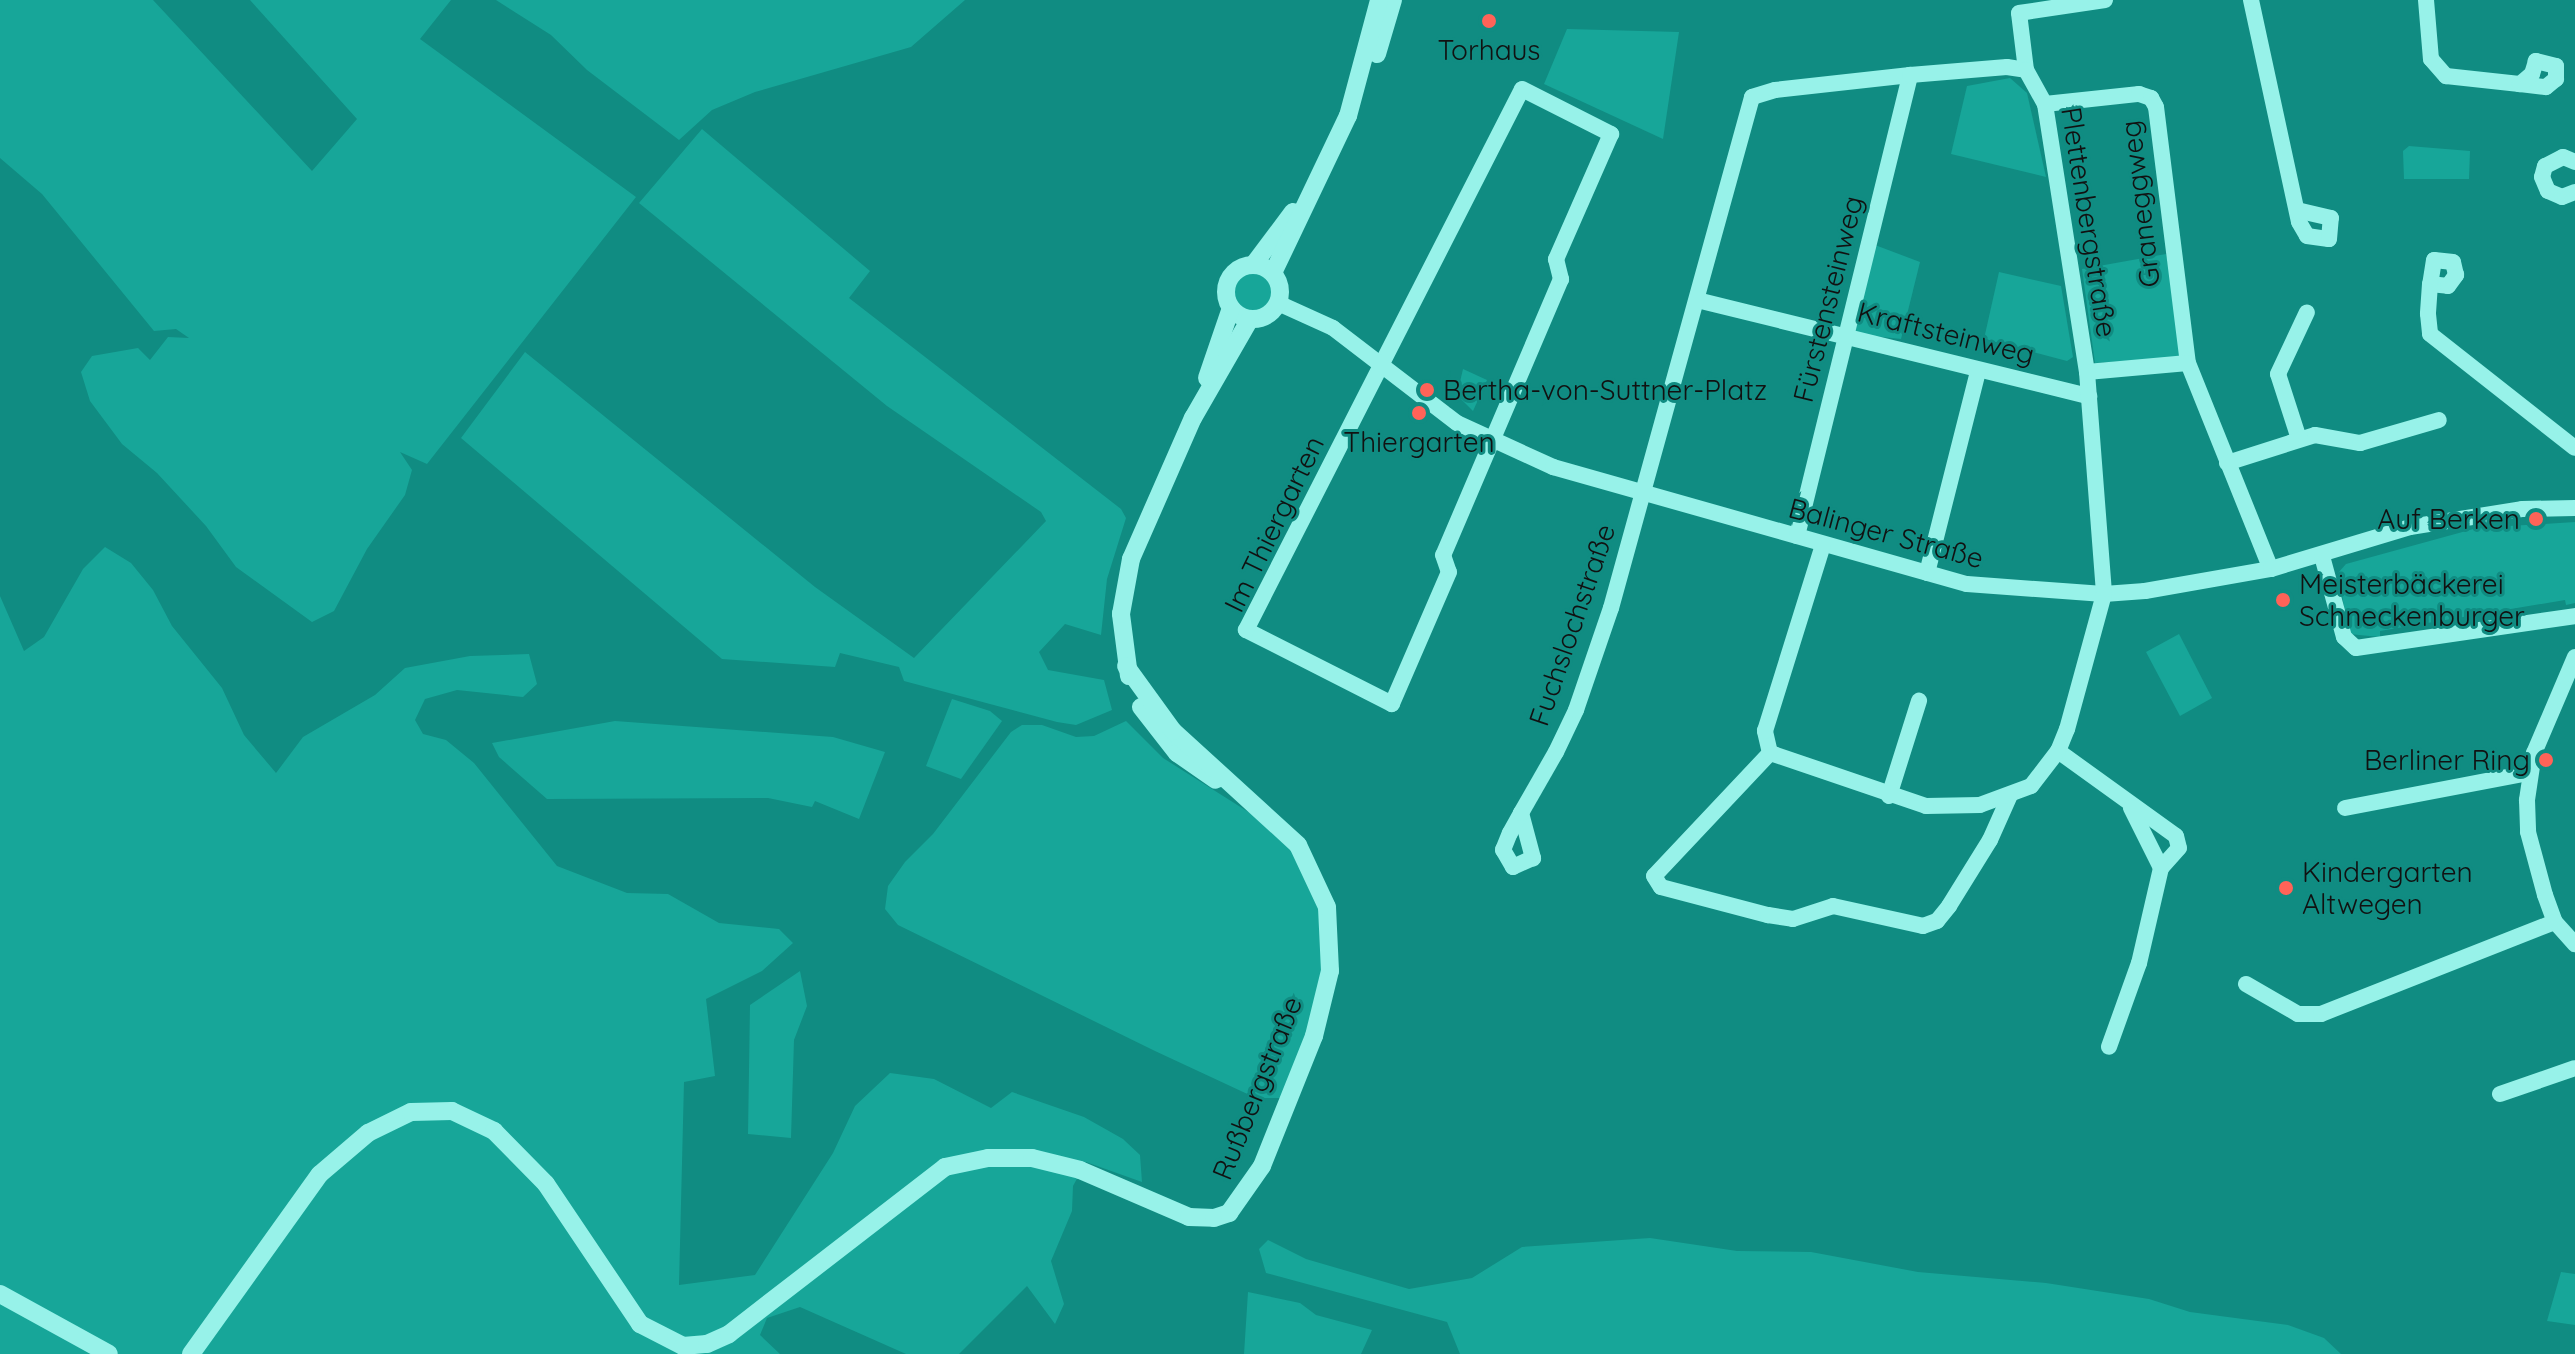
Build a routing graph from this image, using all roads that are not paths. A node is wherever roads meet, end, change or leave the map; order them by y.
1 (1379, 0) edge
2 (1393, 0) edge
3 (2105, 0) edge
4 (2251, 0) edge
5 (2426, 0) edge
6 (2026, 70) junction
7 (1910, 75) junction
8 (2520, 84) dead end
9 (1354, 99) junction
10 (2045, 104) junction
11 (2575, 162) edge
12 (1315, 184) junction
13 (2575, 192) edge
14 (2297, 210) dead end
15 (1254, 264) junction
16 (1273, 273) junction
17 (2430, 284) dead end
18 (1697, 300) junction
19 (1278, 303) junction
20 (1231, 308) junction
21 (2307, 312) dead end
22 (1250, 319) junction
23 (1846, 335) junction
24 (2188, 363) junction
25 (1381, 365) junction
26 (1978, 371) junction
27 (2087, 372) junction
28 (2089, 396) junction
29 (1193, 418) junction
30 (2439, 420) dead end
31 (2299, 439) junction
32 (1492, 441) junction
33 (2575, 448) edge
34 (2227, 463) junction
35 (1643, 493) junction
36 (2575, 508) edge
37 (1797, 536) junction
38 (1823, 545) junction
39 (2322, 556) junction
40 (2271, 569) junction
41 (1927, 573) junction
42 (2104, 594) junction
43 (2575, 616) edge
44 (2575, 657) edge
45 (2568, 690) edge
46 (1919, 701) dead end
47 (2058, 751) junction
48 (1770, 753) junction
49 (2529, 773) junction
50 (2010, 795) junction
51 (1889, 796) junction
52 (2131, 808) junction
53 (2345, 808) dead end
54 (1521, 813) dead end
55 (2161, 868) junction
56 (2555, 922) junction
57 (2575, 944) edge
58 (2246, 984) dead end
59 (2109, 1047) dead end
60 (2575, 1068) edge
61 (2500, 1094) dead end
62 (0, 1294) edge
63 (109, 1354) edge
64 (191, 1354) edge

1 - 9 street, Rußbergstraße
2 - 9 street, Rußbergstraße
3 - 6 street
4 - 14 street
5 - 8 street
6 - 7 street
6 - 10 street, Plettenbergstraße
7 - 18 street
7 - 23 street, Fürstensteinweg
9 - 12 street, Rußbergstraße
10 - 24 street, Graneggweg
10 - 27 street, Plettenbergstraße
11 - 13 street
12 - 15 street, Rußbergstraße
12 - 16 street, Rußbergstraße
15 - 16 street
15 - 20 street, Rußbergstraße
16 - 19 street
17 - 33 street
18 - 23 street, Kraftsteinweg
18 - 35 street
19 - 22 street
19 - 25 street, Balinger Straße
20 - 22 street
20 - 29 street, Rußbergstraße
21 - 31 street
22 - 29 street, Rußbergstraße
23 - 26 street, Kraftsteinweg
23 - 37 street, Fürstensteinweg
24 - 27 street
24 - 34 street, Graneggweg
25 - 32 street, Balinger Straße
25 - 32 street, Im Thiergarten
25 - 32 street, Im Thiergarten
26 - 28 street, Kraftsteinweg
26 - 41 street
27 - 28 street, Plettenbergstraße
28 - 42 street, Plettenbergstraße
29 - 64 street, Rußbergstraße
30 - 31 street
31 - 34 street
32 - 35 street, Balinger Straße
34 - 40 street, Graneggweg
35 - 37 street, Balinger Straße
35 - 54 street, Fuchslochstraße
36 - 39 street, Balinger Straße
37 - 38 street, Balinger Straße
38 - 41 street, Balinger Straße
38 - 48 street
39 - 40 street, Balinger Straße
39 - 43 street
40 - 42 street, Balinger Straße
41 - 42 street, Balinger Straße
42 - 47 street
44 - 45 street
45 - 49 street
46 - 51 street
47 - 50 street
47 - 52 street
48 - 50 street
48 - 51 street
49 - 53 street
49 - 56 street
50 - 51 street
52 - 55 street
52 - 55 street
55 - 59 street
56 - 57 street
56 - 58 street
60 - 61 street
62 - 63 street

